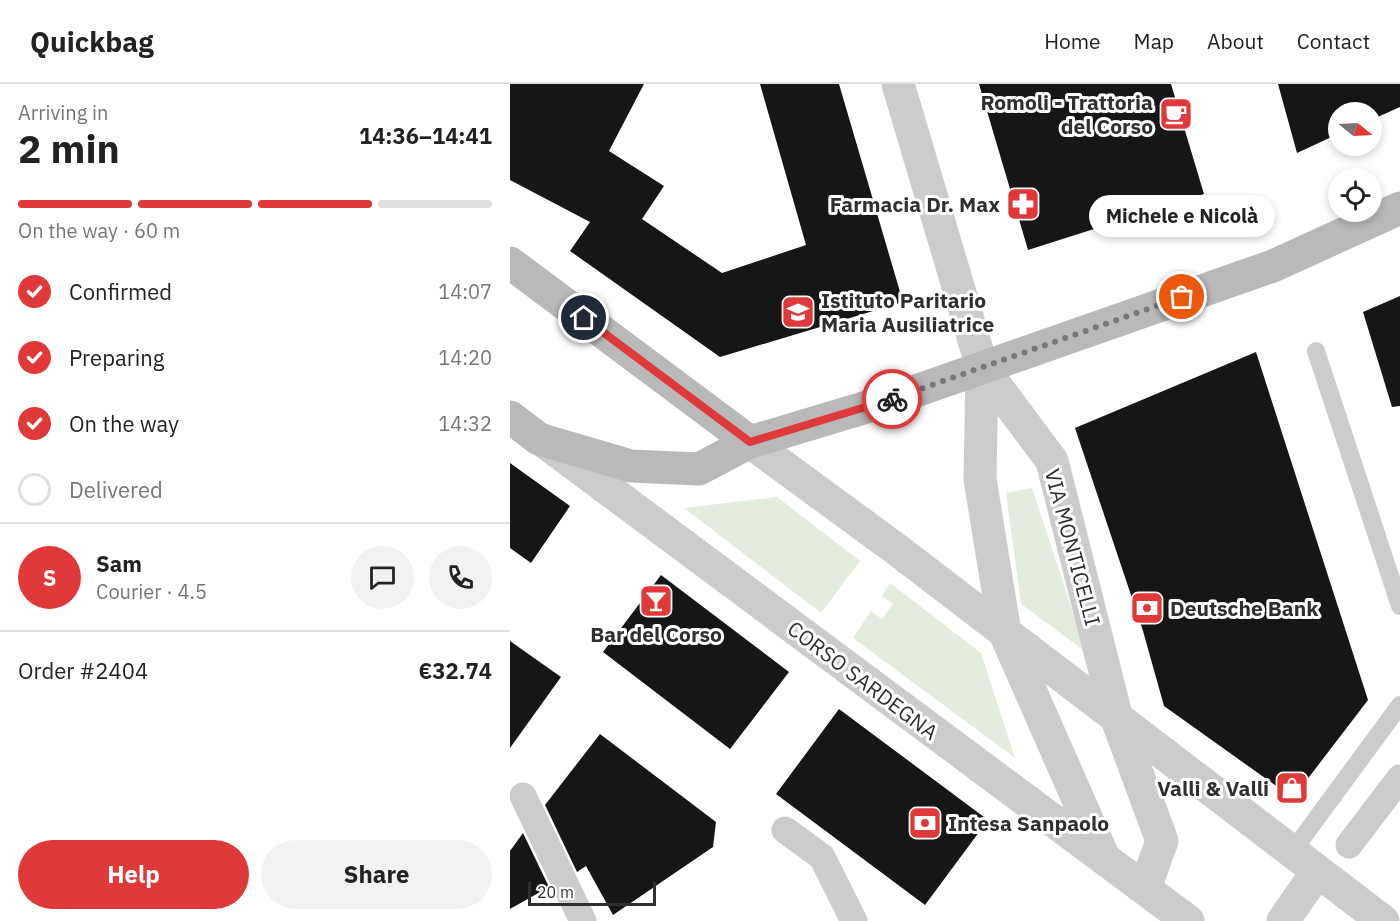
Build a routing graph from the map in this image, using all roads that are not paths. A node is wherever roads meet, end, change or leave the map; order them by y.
1 (898, 84) edge
2 (1400, 208) edge
3 (510, 263) edge
4 (1316, 351) dead end
5 (982, 367) junction
6 (510, 417) edge
7 (539, 439) junction
8 (750, 442) junction
9 (1400, 606) edge
10 (1005, 633) junction
11 (1400, 705) edge
12 (1117, 719) junction
13 (1400, 778) edge
14 (524, 796) dead end
15 (785, 830) dead end
16 (1349, 845) dead end
17 (1104, 859) junction
18 (1305, 862) junction
19 (1144, 888) junction
20 (583, 921) edge
21 (854, 921) edge
22 (1159, 921) edge
23 (1188, 921) edge
24 (1283, 921) edge
25 (1383, 921) edge

1 - 5 street, VIA MONTICELLI
2 - 5 main road, CORSO SARDEGNA
3 - 8 main road
4 - 9 lane
5 - 8 main road, CORSO SARDEGNA
5 - 10 street
5 - 12 street, VIA MONTICELLI
6 - 7 main road, CORSO SARDEGNA
7 - 8 main road, CORSO SARDEGNA
7 - 17 street, CORSO SARDEGNA
8 - 10 street
10 - 12 street
10 - 17 street
11 - 18 lane
12 - 18 street
12 - 19 street, VIA MONTICELLI
13 - 16 street
14 - 20 street
15 - 21 street
17 - 19 street, CORSO SARDEGNA
18 - 24 street
18 - 25 street
19 - 22 street
19 - 23 street, CORSO SARDEGNA

